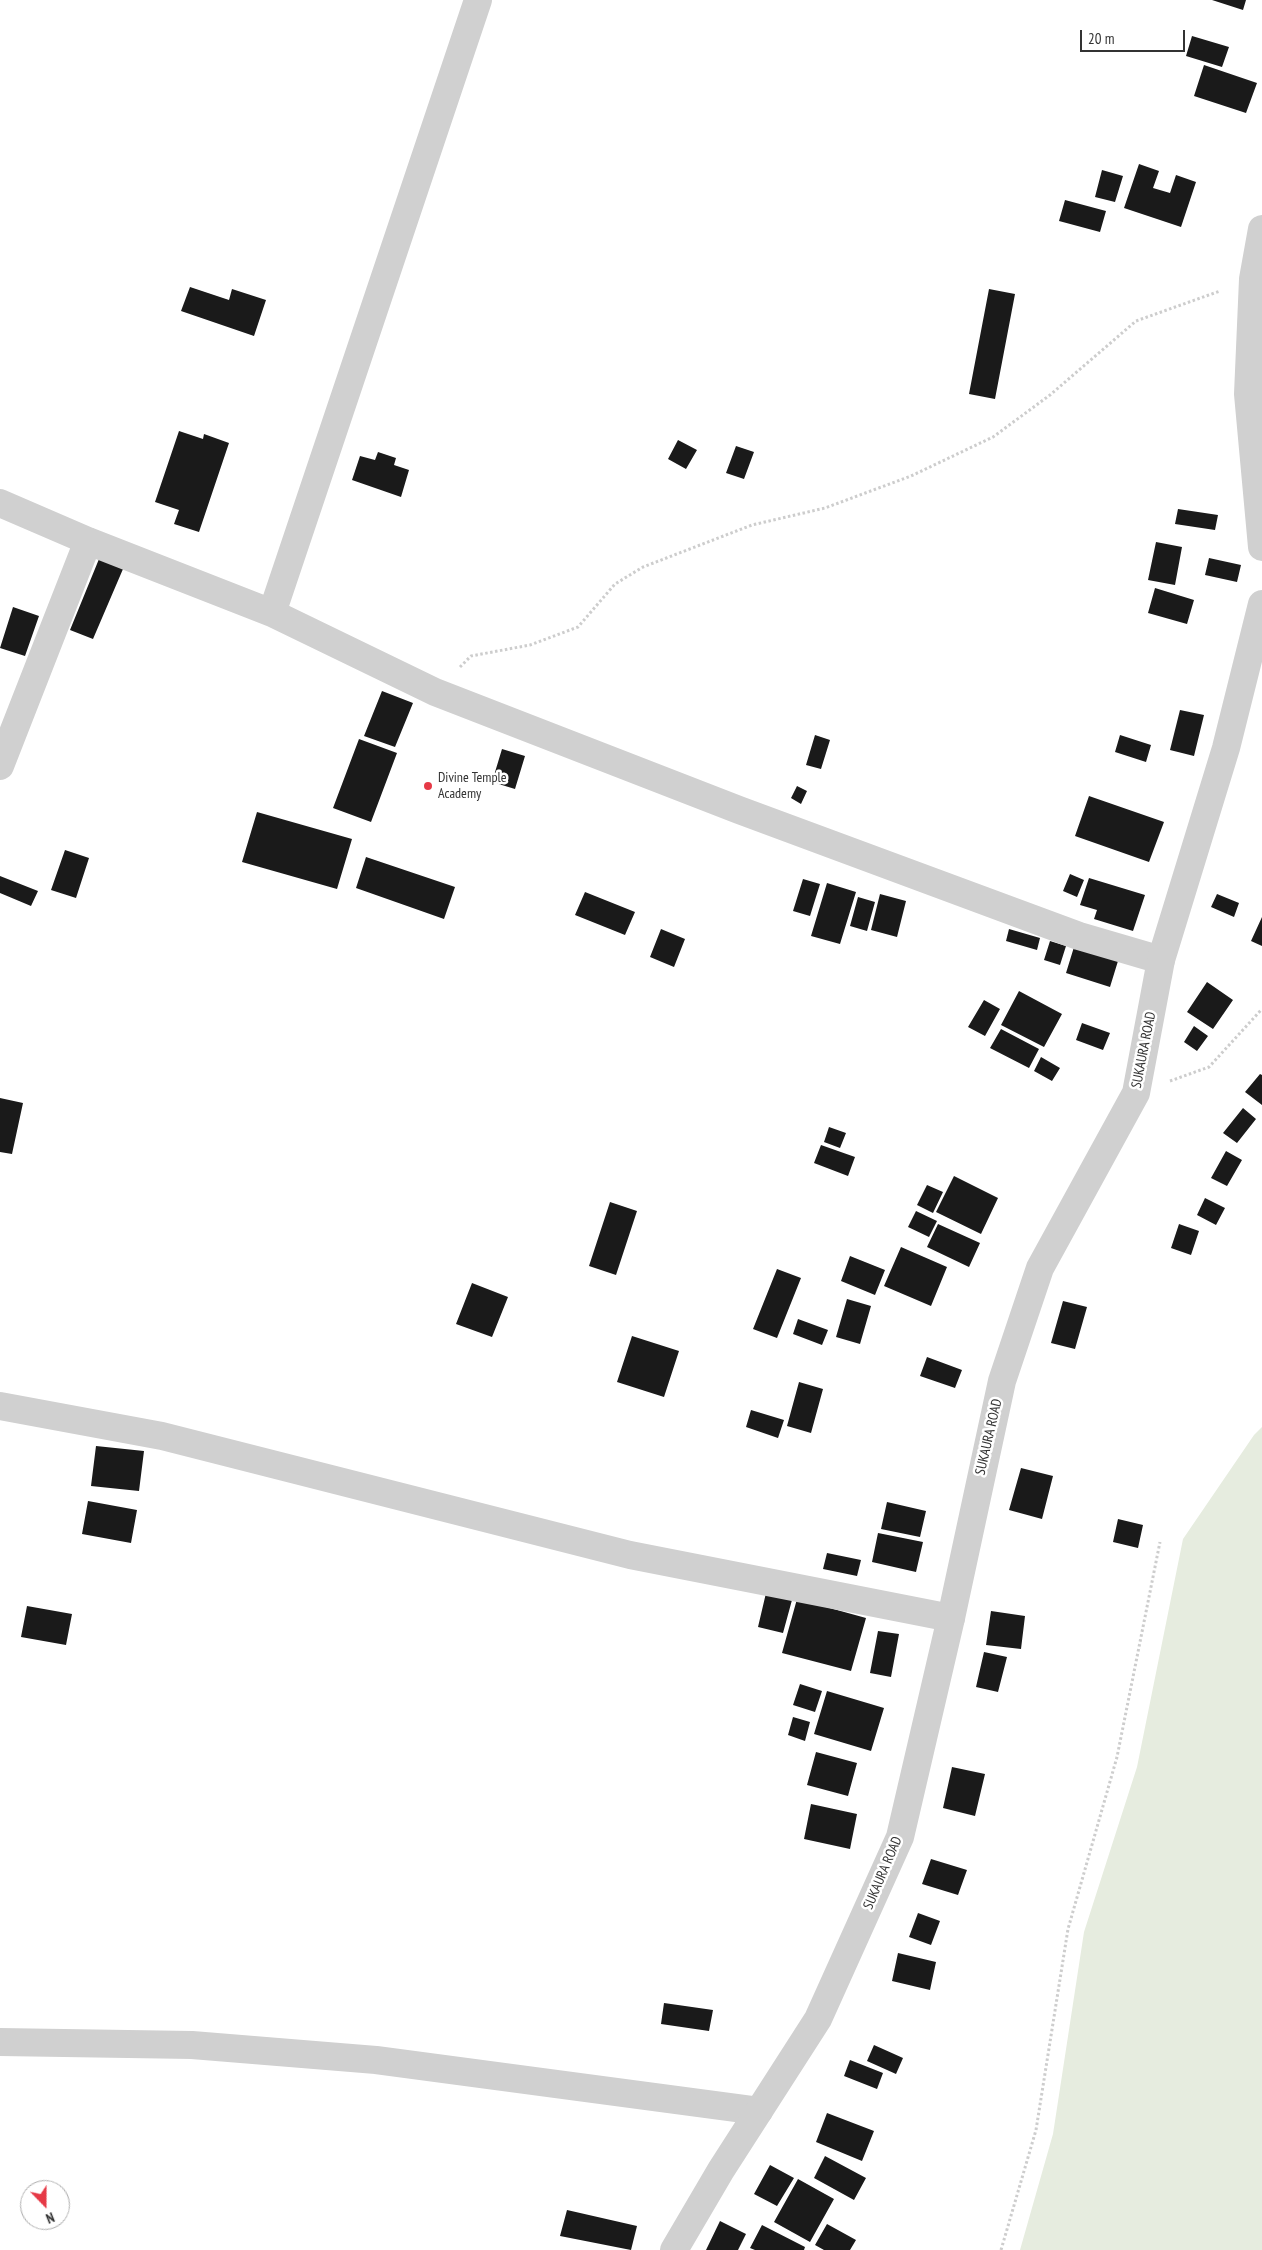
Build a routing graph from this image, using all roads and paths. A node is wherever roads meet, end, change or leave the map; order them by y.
1 (478, 0) edge
2 (1262, 229) edge
3 (1253, 279) junction
4 (0, 503) edge
5 (88, 541) junction
6 (1262, 547) edge
7 (1262, 604) edge
8 (272, 613) junction
9 (435, 692) junction
10 (0, 766) edge
11 (1161, 960) junction
12 (1262, 1009) edge
13 (1136, 1093) junction
14 (0, 1406) edge
15 (1160, 1542) dead end
16 (951, 1618) junction
17 (0, 2042) edge
18 (759, 2111) junction
19 (674, 2250) edge
20 (1001, 2250) edge

1 - 8 street
2 - 3 street
3 - 6 street
3 - 9 path
4 - 5 street
5 - 8 street
5 - 10 street
7 - 11 street, SUKAURA ROAD
8 - 9 street
9 - 11 street
11 - 13 street, SUKAURA ROAD
12 - 13 path
13 - 16 street, SUKAURA ROAD
14 - 16 street
15 - 20 path
16 - 18 street, SUKAURA ROAD
17 - 18 street
18 - 19 street, SUKAURA ROAD

